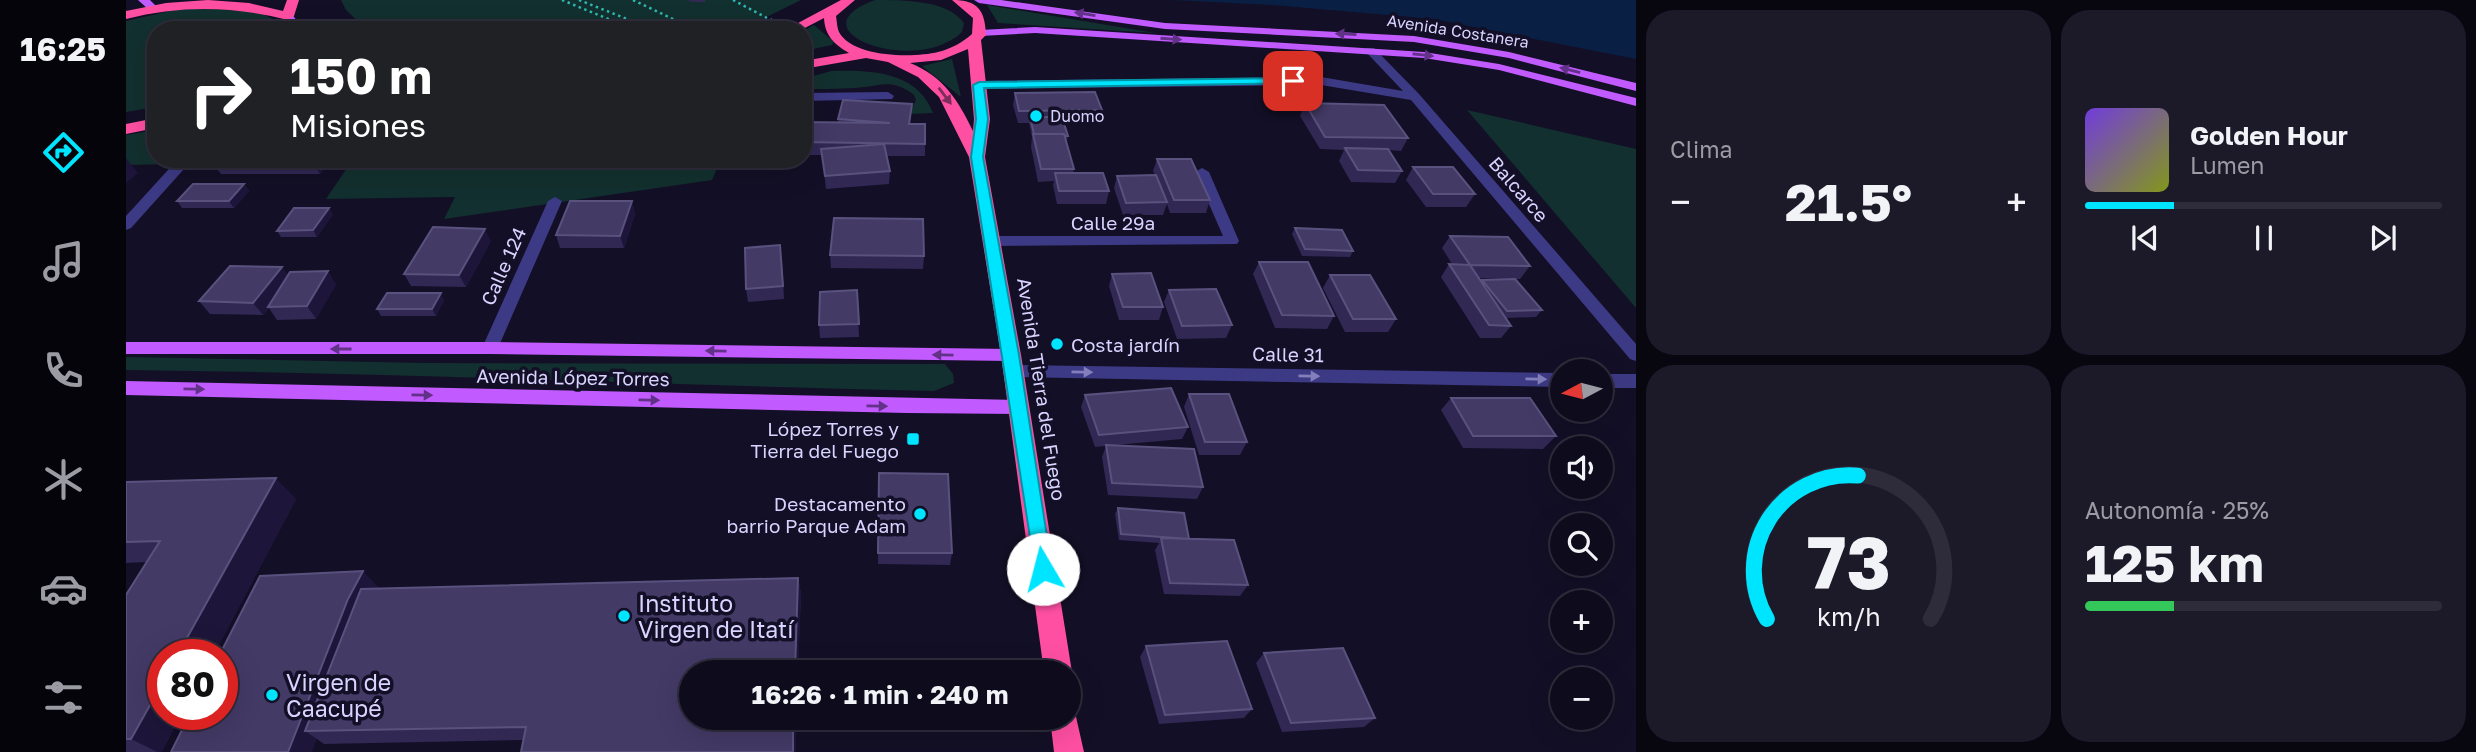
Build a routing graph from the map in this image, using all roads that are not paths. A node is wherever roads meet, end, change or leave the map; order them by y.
1 (293, 0) edge
2 (958, 0) edge
3 (979, 0) edge
4 (183, 2) edge
5 (844, 3) edge
6 (147, 4) edge
7 (126, 15) edge
8 (288, 16) junction
9 (292, 21) edge
10 (808, 21) edge
11 (977, 36) junction
12 (1370, 50) junction
13 (866, 55) junction
14 (890, 59) junction
15 (812, 63) edge
16 (979, 85) junction
17 (1636, 87) edge
18 (888, 96) dead end
19 (812, 97) edge
20 (1415, 97) junction
21 (1636, 102) edge
22 (147, 125) edge
23 (126, 129) edge
24 (977, 157) junction
25 (179, 168) edge
26 (1202, 172) dead end
27 (555, 201) dead end
28 (126, 225) edge
29 (993, 241) junction
30 (126, 348) edge
31 (491, 348) junction
32 (1636, 355) edge
33 (1012, 363) junction
34 (1550, 380) edge
35 (1614, 381) edge
36 (1636, 381) edge
37 (126, 388) edge
38 (1018, 407) junction
39 (1056, 660) edge
40 (1066, 730) edge
41 (1069, 752) edge

1 - 8 highway
2 - 11 highway
17 -> 3 main road, Avenida Costanera
4 - 6 highway
4 - 8 highway
5 - 10 highway
5 - 13 highway
6 - 7 highway
8 - 9 main road
11 -> 12 main road, Avenida Costanera
11 - 14 highway
11 - 16 highway, Avenida Tierra del Fuego
12 - 20 street, Balcarce
12 -> 21 main road, Avenida Costanera
13 - 14 highway
13 - 15 highway
14 -> 24 highway, Avenida Tierra del Fuego
16 - 20 street
16 - 24 highway, Avenida Tierra del Fuego
18 - 19 street
20 - 32 street, Balcarce
22 - 23 highway
24 - 29 highway, Avenida Tierra del Fuego
25 - 28 street
26 - 29 street, Calle 29a
27 - 31 street, Calle 124
29 - 33 highway, Avenida Tierra del Fuego
31 -> 30 main road, Avenida López Torres
33 -> 31 main road, Avenida López Torres
33 -> 34 street, Calle 31
33 - 38 highway, Avenida Tierra del Fuego
35 - 36 street
37 -> 38 main road, Avenida López Torres
38 - 39 highway, Avenida Tierra del Fuego
40 - 41 highway

